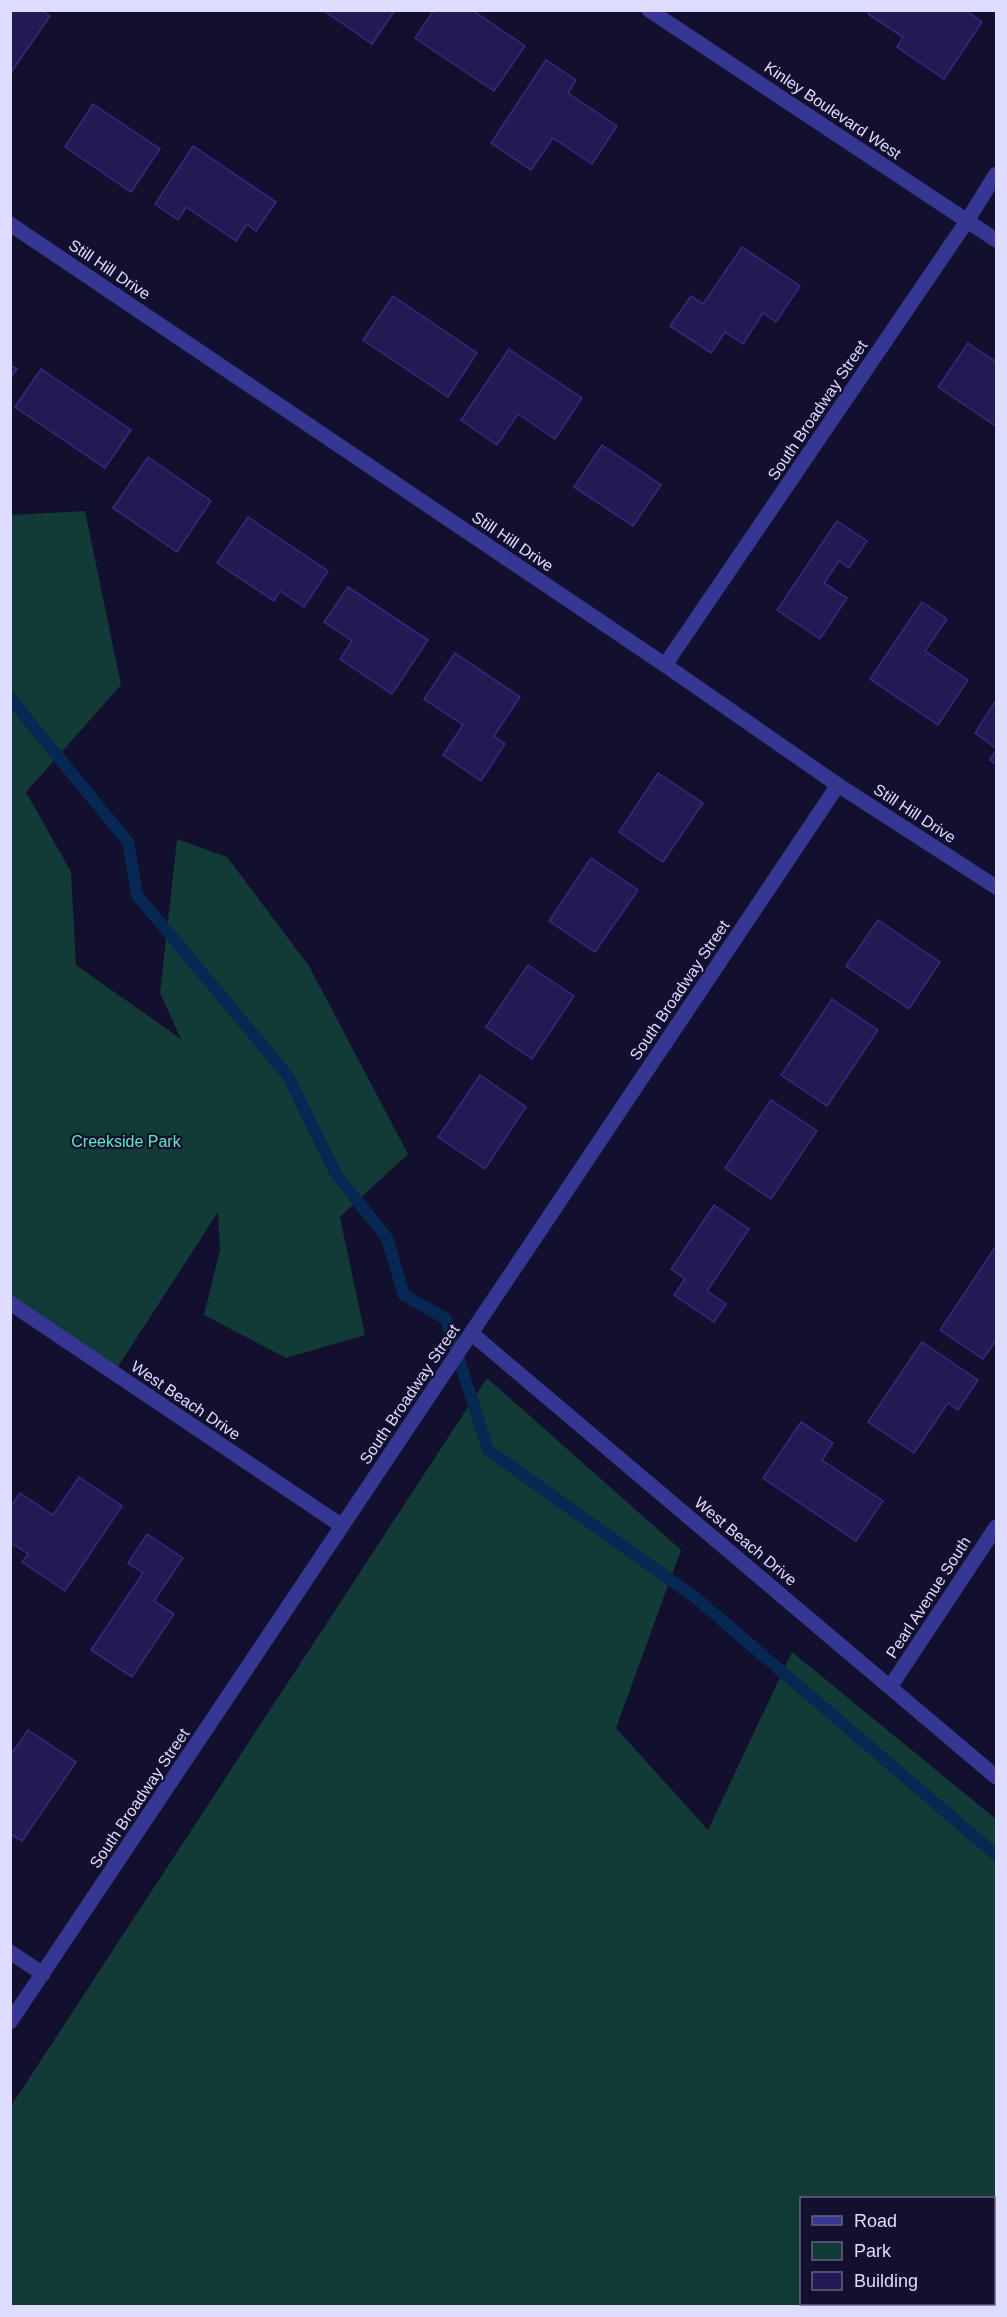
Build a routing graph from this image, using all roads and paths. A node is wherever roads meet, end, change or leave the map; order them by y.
1 (649, 10) edge
2 (996, 174) edge
3 (967, 221) junction
4 (10, 224) edge
5 (996, 240) edge
6 (665, 665) junction
7 (838, 785) junction
8 (996, 887) edge
9 (10, 1303) edge
10 (471, 1333) junction
11 (342, 1527) junction
12 (996, 1527) edge
13 (890, 1687) junction
14 (996, 1777) edge
15 (10, 1952) edge
16 (43, 1974) junction
17 (10, 2022) edge

1 - 3 street, Kinley Boulevard West
2 - 3 street, South Broadway Street
3 - 5 street, Kinley Boulevard West
3 - 6 street, South Broadway Street
4 - 6 street, Still Hill Drive
6 - 7 street, Still Hill Drive
7 - 8 street, Still Hill Drive
7 - 10 street, South Broadway Street
9 - 11 street, West Beach Drive
10 - 11 street, South Broadway Street
10 - 13 street, West Beach Drive
11 - 16 street, South Broadway Street
12 - 13 street, Pearl Avenue South
13 - 14 street, West Beach Drive
15 - 16 street
16 - 17 street, South Broadway Street

